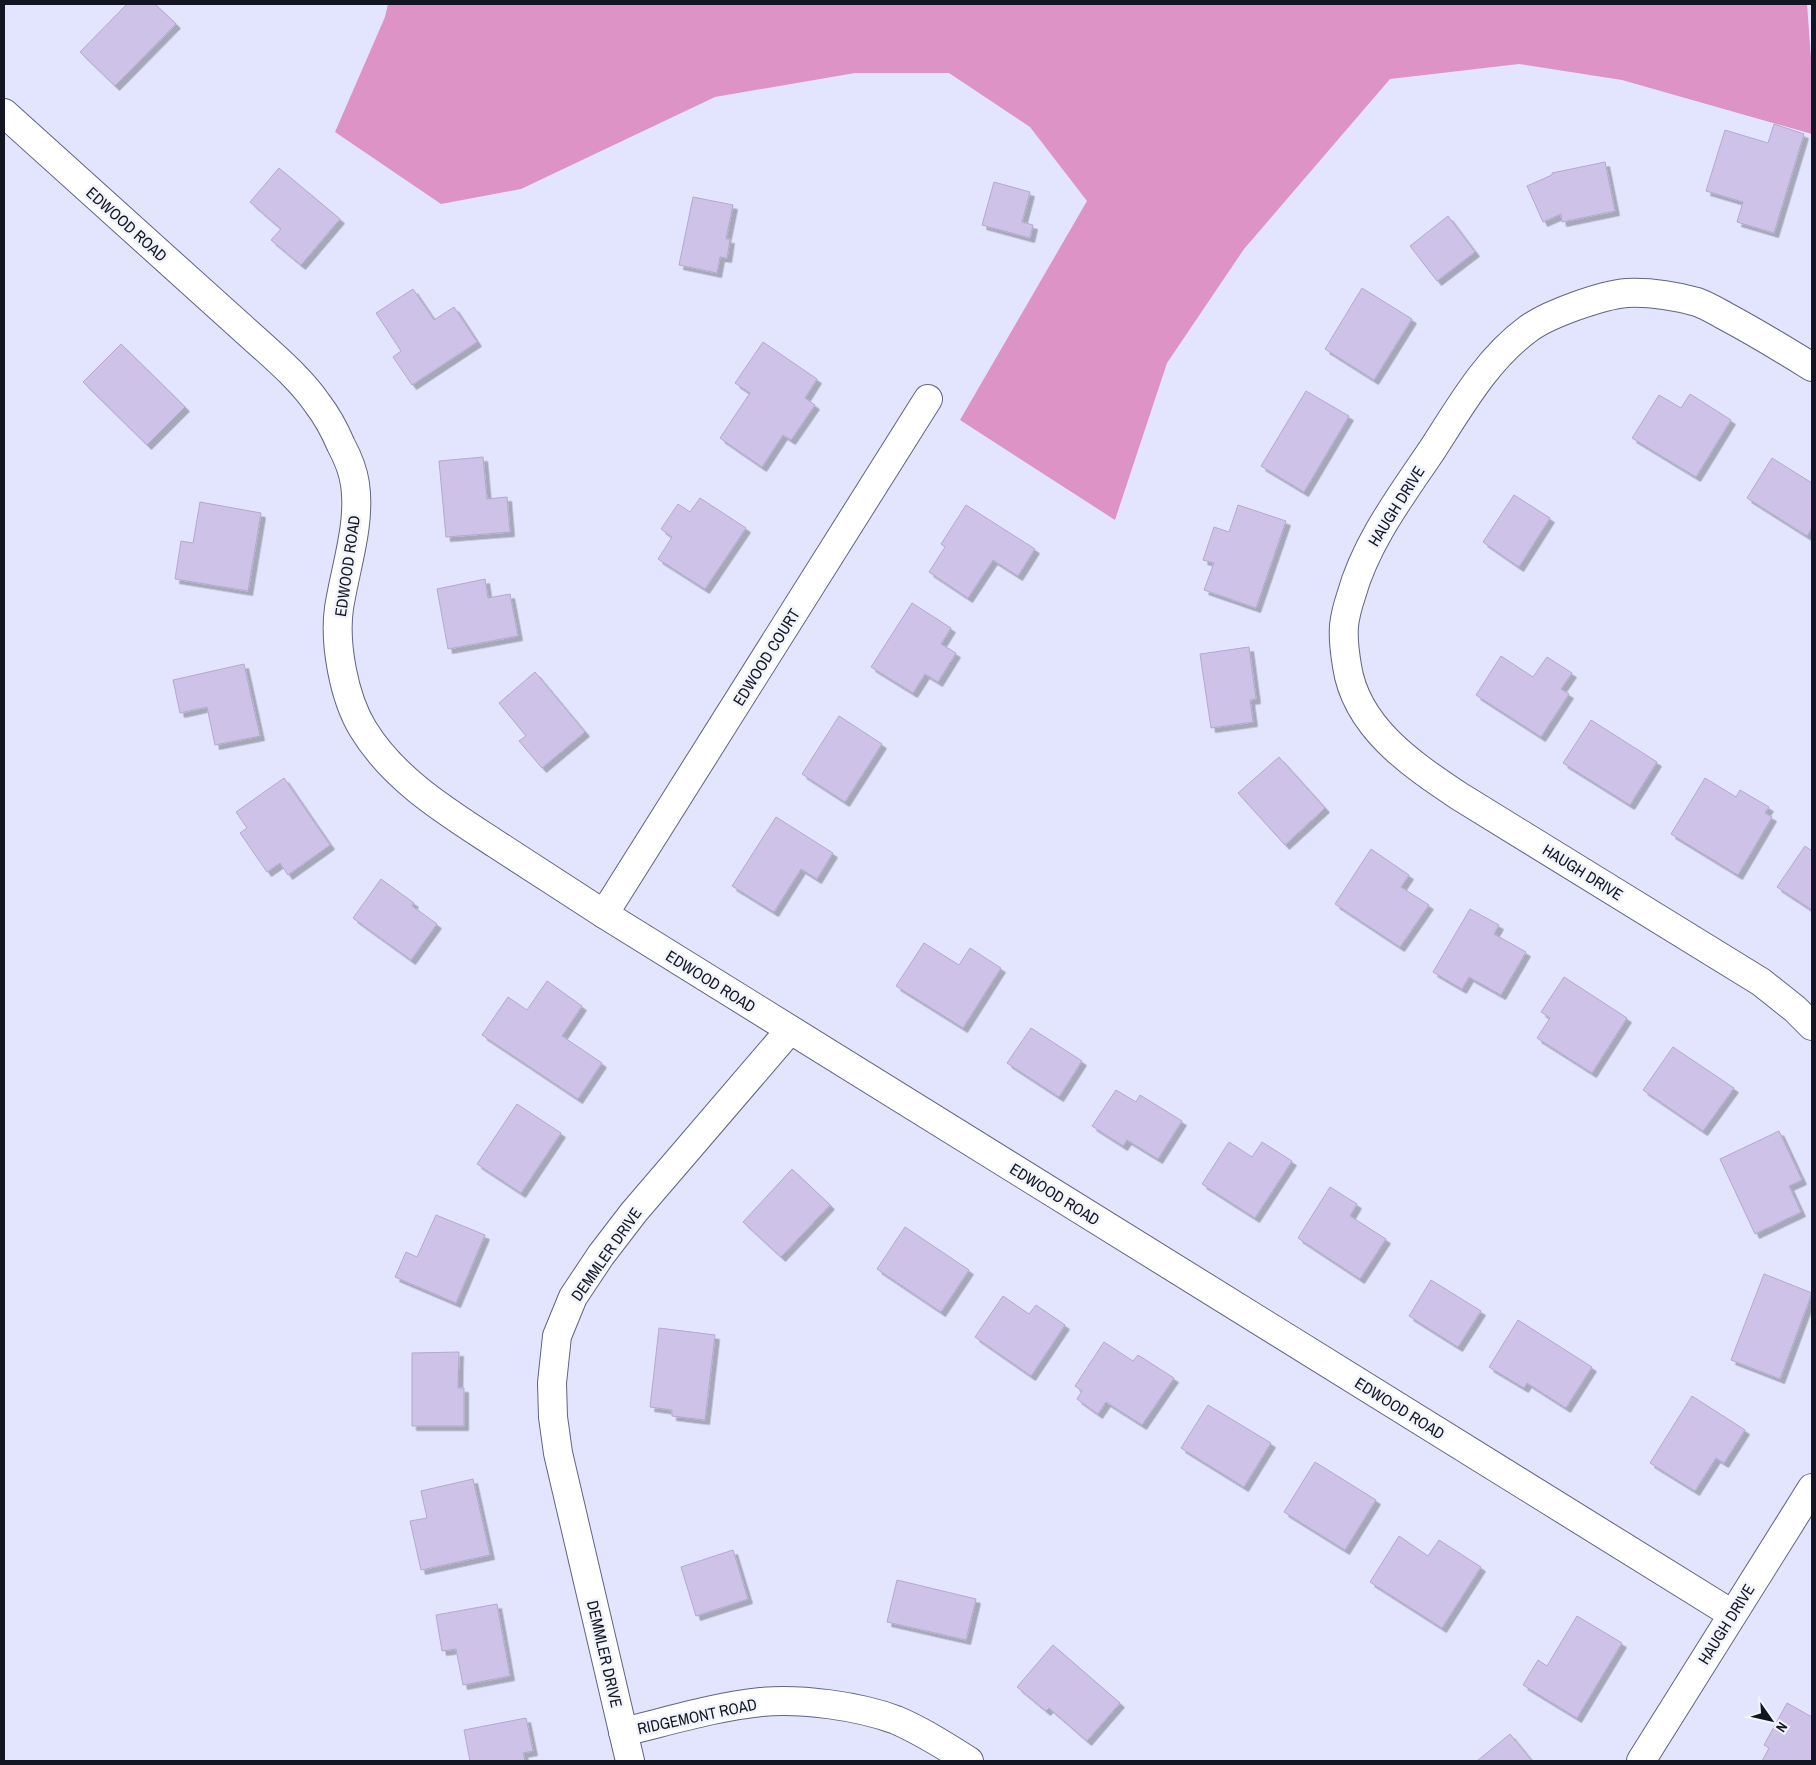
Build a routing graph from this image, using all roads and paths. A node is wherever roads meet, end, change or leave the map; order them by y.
1 (4, 112) edge
2 (1812, 367) edge
3 (928, 399) dead end
4 (604, 914) junction
5 (1812, 1026) edge
6 (790, 1030) junction
7 (1812, 1488) edge
8 (1732, 1614) junction
9 (623, 1732) junction
10 (630, 1761) edge
11 (969, 1761) edge
12 (1641, 1761) edge

1 - 4 street, EDWOOD ROAD
2 - 5 street, HAUGH DRIVE
3 - 4 street, EDWOOD COURT
4 - 6 street, EDWOOD ROAD
6 - 8 street, EDWOOD ROAD
6 - 9 street, DEMMLER DRIVE
7 - 8 street, HAUGH DRIVE
8 - 12 street, HAUGH DRIVE
9 - 10 street, DEMMLER DRIVE
9 - 11 street, RIDGEMONT ROAD

